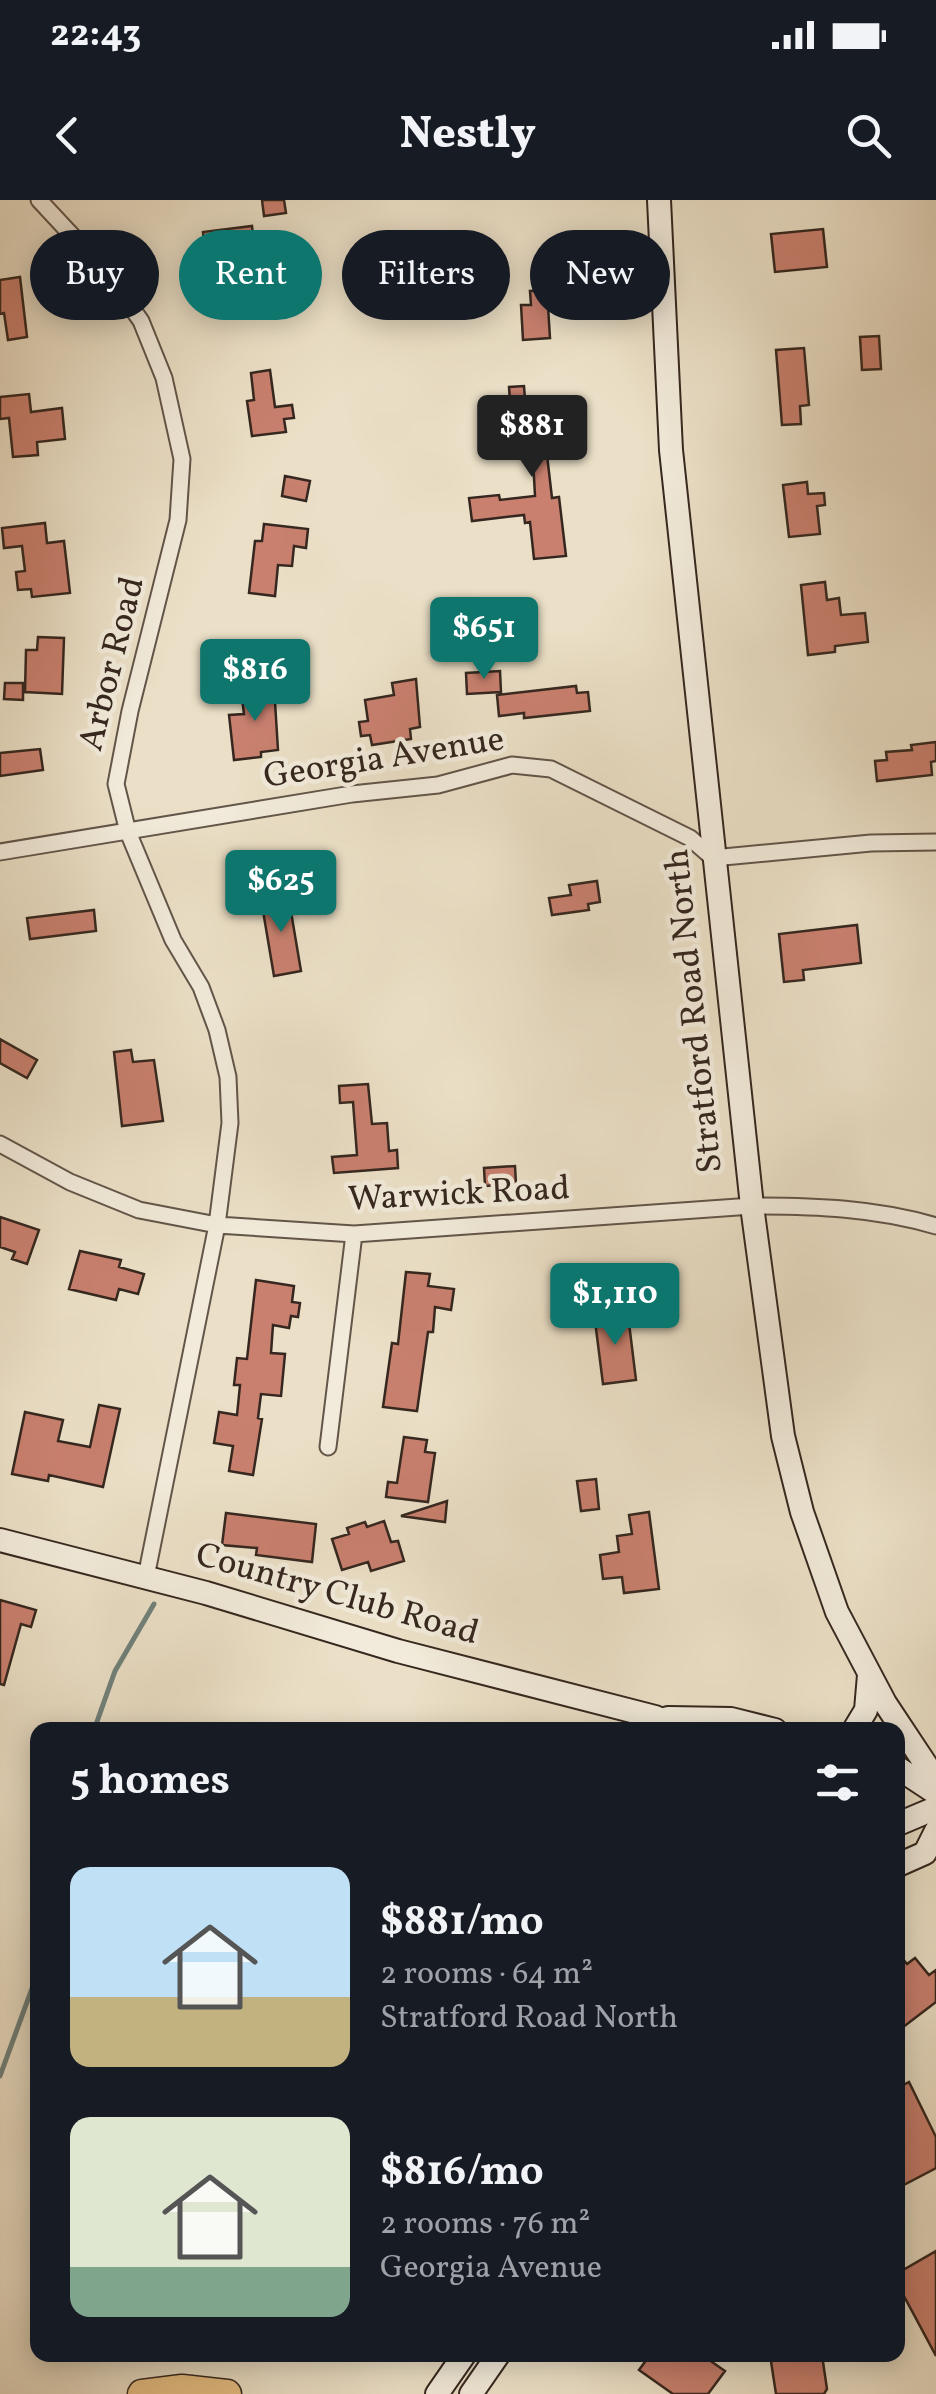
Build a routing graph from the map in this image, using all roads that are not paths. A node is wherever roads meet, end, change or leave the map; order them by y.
1 (38, 200) edge
2 (659, 200) edge
3 (128, 832) junction
4 (936, 842) edge
5 (0, 852) edge
6 (713, 858) junction
7 (0, 1144) edge
8 (752, 1206) junction
9 (217, 1225) junction
10 (936, 1226) edge
11 (354, 1234) junction
12 (328, 1447) dead end
13 (0, 1540) edge
14 (146, 1578) junction
15 (868, 1675) junction
16 (654, 1717) junction
17 (667, 1722) edge
18 (743, 1722) edge
19 (859, 1722) edge
20 (898, 1722) edge
21 (905, 1732) edge
22 (905, 1773) edge
23 (936, 1780) edge
24 (905, 1790) edge
25 (936, 1796) edge
26 (936, 1808) edge
27 (905, 1821) edge
28 (936, 1831) edge
29 (905, 1862) edge
30 (459, 2362) edge
31 (493, 2362) edge
32 (142, 2394) edge
33 (226, 2394) edge
34 (437, 2394) edge
35 (472, 2394) edge

1 - 3 street, Arbor Road
2 - 6 main road, Stratford Road North
3 - 5 street, Georgia Avenue
3 - 6 street, Georgia Avenue
3 - 9 street, Arbor Road
4 - 6 street
6 - 8 main road, Stratford Road North
7 - 9 street, Warwick Road
8 - 10 street, Warwick Road
8 - 11 street, Warwick Road
8 - 15 main road, Stratford Road North
9 - 11 street, Warwick Road
9 - 14 street, Arbor Road
11 - 12 street
13 - 14 main road, Country Club Road
14 - 16 main road, Country Club Road
15 - 19 main road
15 - 20 main road, Stratford Road North
16 - 17 main road, Country Club Road
16 - 18 main road, Country Club Road
21 - 23 main road, Stratford Road North
22 - 25 main road
24 - 25 main road
26 - 27 main road
28 - 29 main road
30 - 34 main road
31 - 35 main road
32 - 33 highway

